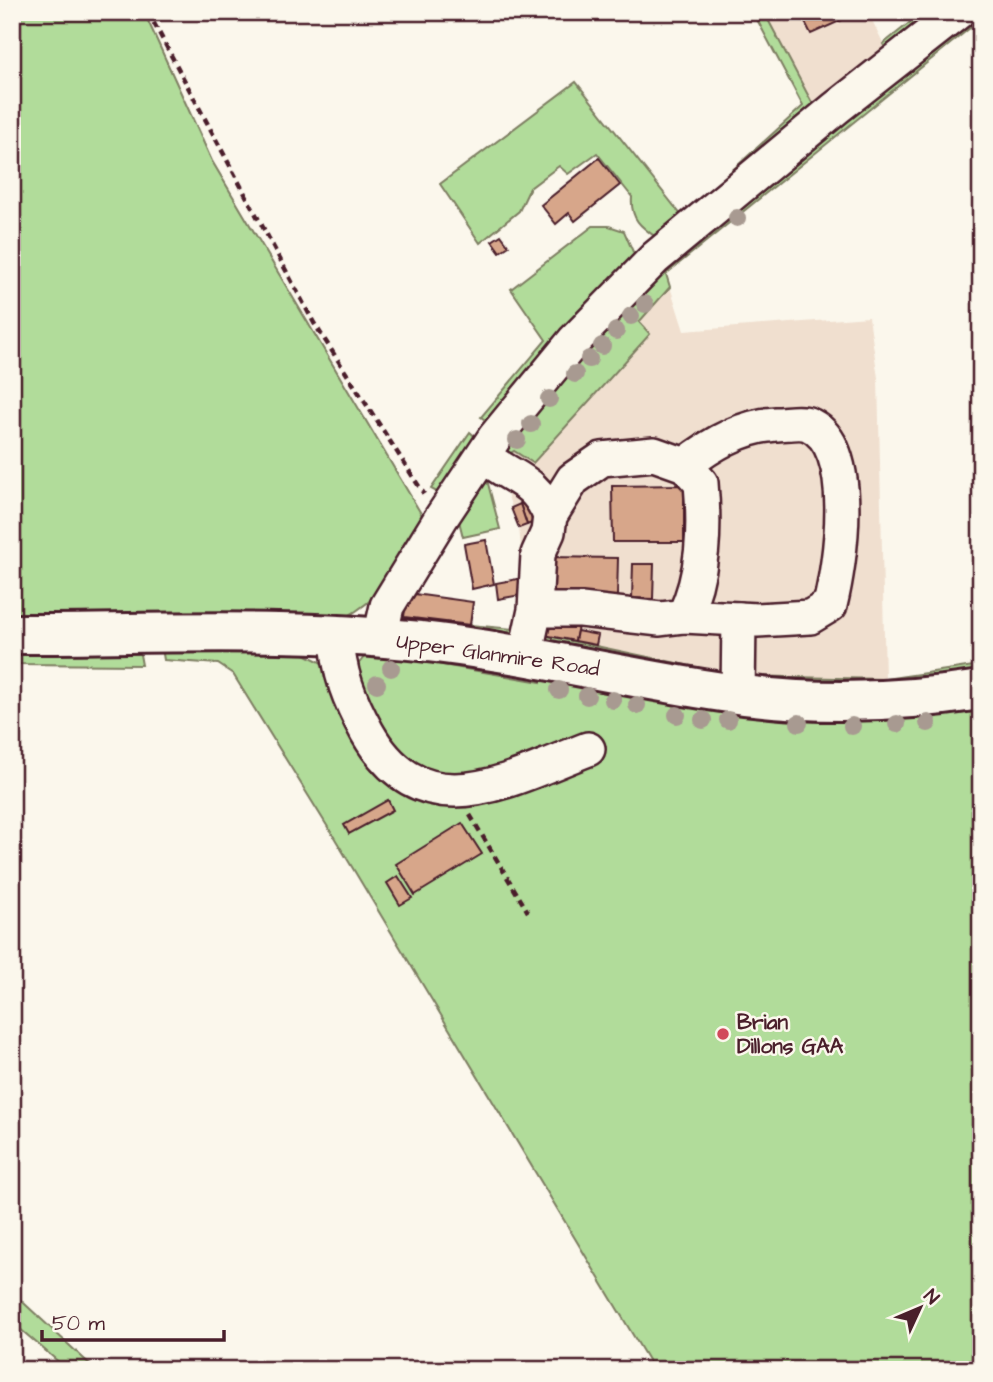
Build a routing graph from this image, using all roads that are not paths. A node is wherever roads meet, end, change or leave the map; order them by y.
1 (958, 12) edge
2 (484, 456) junction
3 (685, 465) junction
4 (551, 516) junction
5 (534, 610) junction
6 (684, 616) junction
7 (739, 619) junction
8 (12, 634) edge
9 (337, 636) junction
10 (380, 638) junction
11 (525, 656) junction
12 (981, 690) edge
13 (738, 694) junction
14 (588, 749) dead end

1 - 2 street
2 - 4 street
2 - 10 street
3 - 4 street
3 - 6 street
3 - 7 street
4 - 5 street
5 - 6 street
5 - 11 street
6 - 7 street
7 - 13 street
8 - 9 main road, Upper Glanmire Road
9 - 10 main road, Upper Glanmire Road
9 - 14 street
10 - 11 main road, Upper Glanmire Road
11 - 13 main road, Upper Glanmire Road
12 - 13 main road, Upper Glanmire Road

